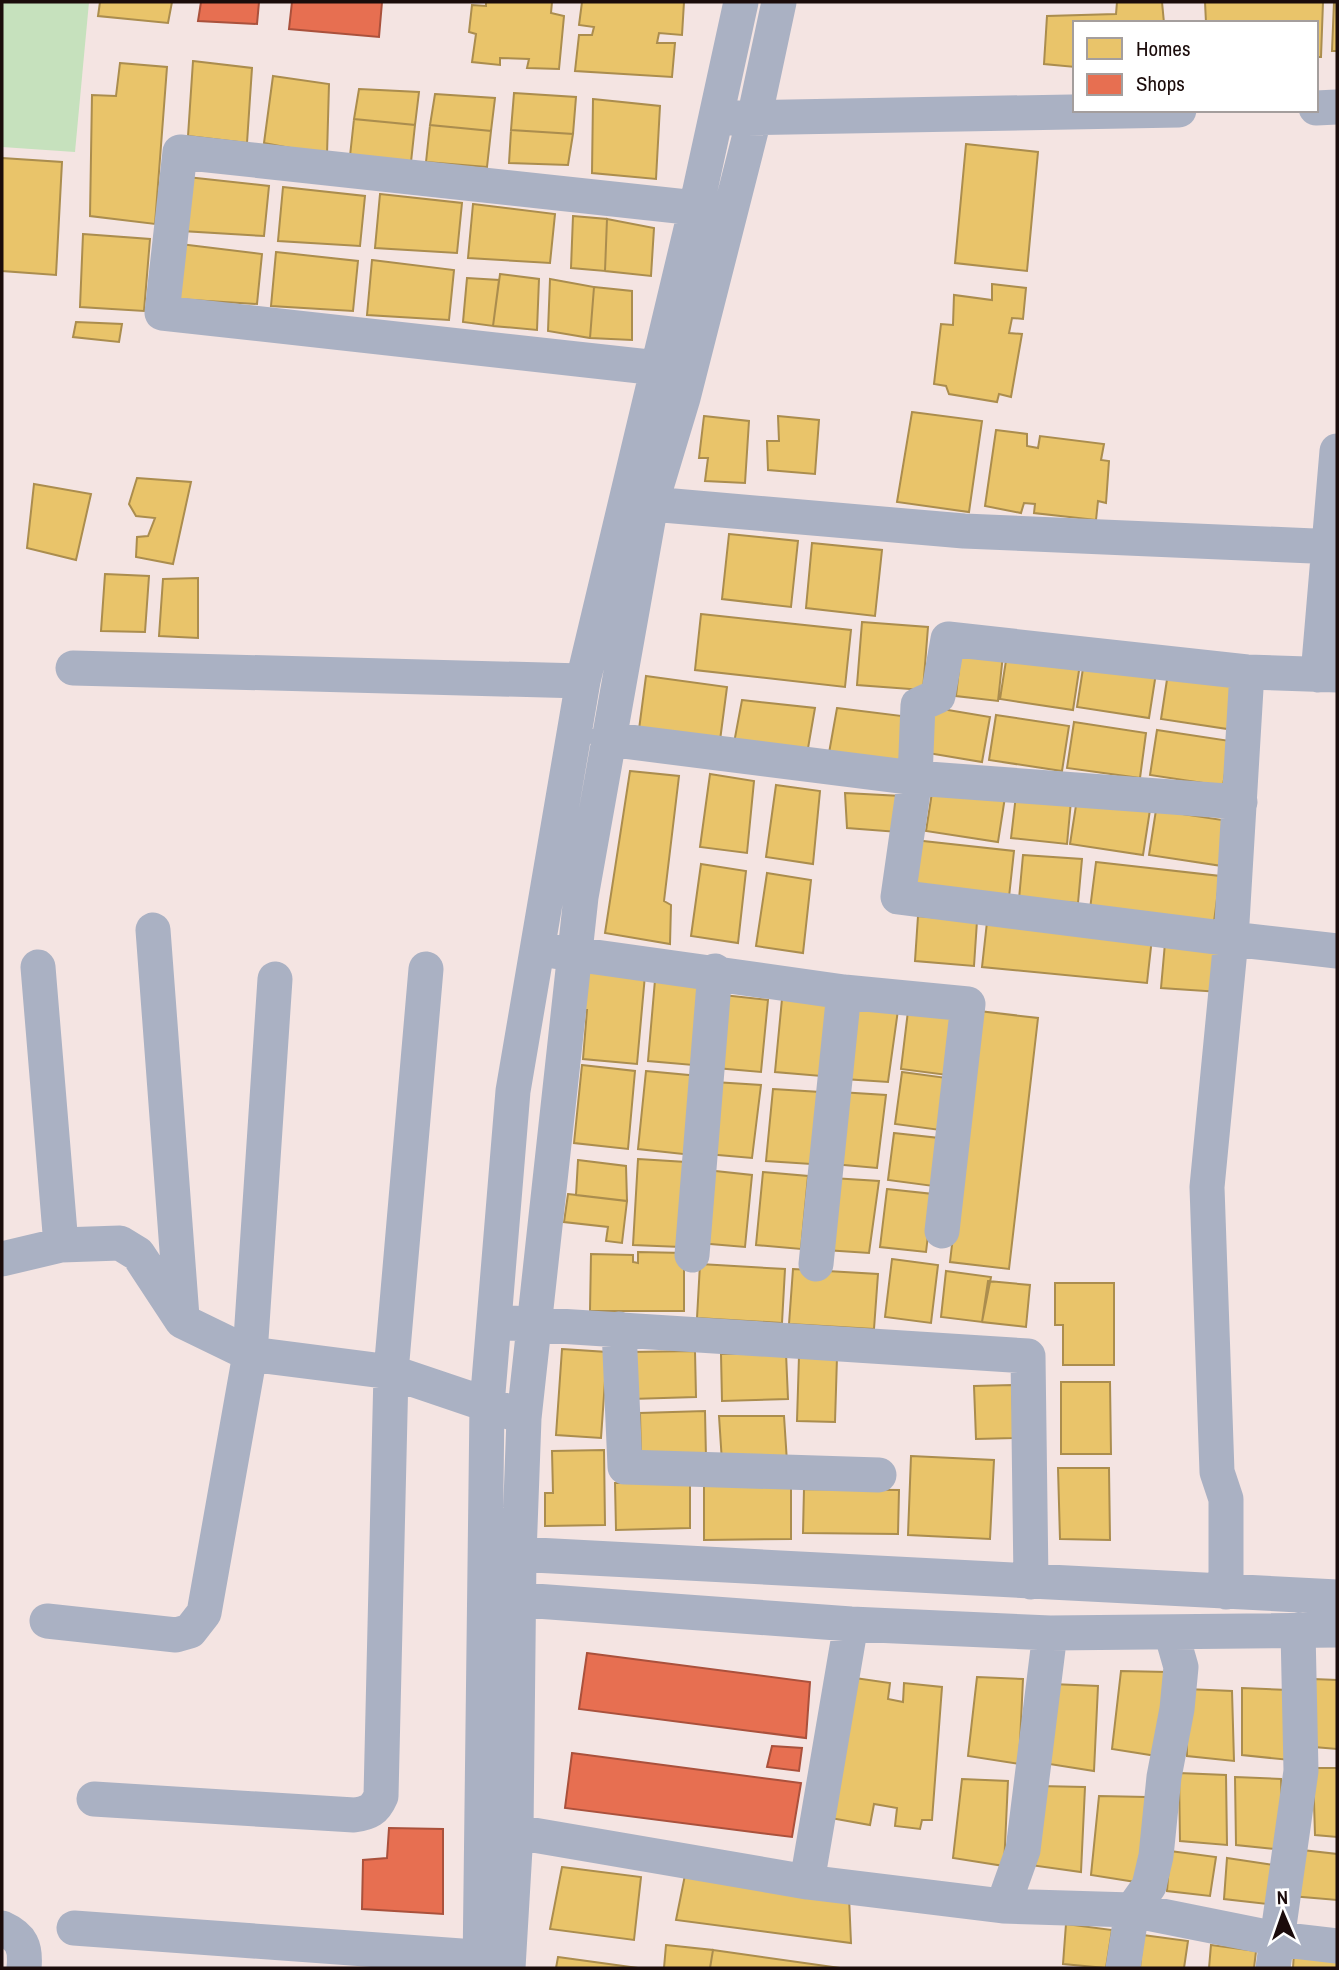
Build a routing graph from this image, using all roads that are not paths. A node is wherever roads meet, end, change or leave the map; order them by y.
1 (741, 2) edge
2 (779, 2) edge
3 (1318, 107) edge
4 (1337, 107) edge
5 (1085, 112) edge
6 (716, 117) junction
7 (754, 119) junction
8 (696, 208) junction
9 (658, 368) junction
10 (1337, 451) edge
11 (651, 504) junction
12 (1333, 546) edge
13 (74, 668) dead end
14 (1247, 672) junction
15 (1327, 675) edge
16 (583, 681) junction
17 (607, 739) junction
18 (915, 778) junction
19 (1240, 802) junction
20 (153, 930) dead end
21 (1231, 939) junction
22 (537, 949) junction
23 (1337, 951) edge
24 (575, 953) junction
25 (38, 967) dead end
26 (426, 969) dead end
27 (715, 971) junction
28 (275, 979) dead end
29 (844, 992) junction
30 (942, 1231) dead end
31 (61, 1245) junction
32 (692, 1255) dead end
33 (2, 1259) edge
34 (816, 1264) dead end
35 (182, 1321) junction
36 (494, 1322) junction
37 (532, 1323) junction
38 (618, 1329) junction
39 (250, 1354) junction
40 (391, 1372) junction
41 (487, 1405) junction
42 (524, 1418) junction
43 (879, 1475) dead end
44 (502, 1554) junction
45 (1031, 1582) junction
46 (1226, 1592) junction
47 (484, 1597) junction
48 (1337, 1597) edge
49 (519, 1600) junction
50 (47, 1621) dead end
51 (850, 1624) junction
52 (1337, 1629) edge
53 (1298, 1630) junction
54 (1171, 1632) junction
55 (1050, 1633) junction
56 (94, 1799) dead end
57 (516, 1832) junction
58 (807, 1882) junction
59 (1003, 1906) junction
60 (1132, 1910) junction
61 (2, 1928) edge
62 (74, 1928) dead end
63 (1337, 1946) edge
64 (1275, 1954) edge
65 (494, 1963) edge
66 (24, 1968) edge
67 (1123, 1968) edge

1 - 6 street
2 - 7 street
3 - 4 street
5 - 7 street
6 - 7 street
6 - 8 street
7 - 11 street
8 - 9 street
8 - 9 street
9 - 16 street
10 - 12 street
11 - 12 street
11 - 17 street
12 - 15 street
13 - 16 street
14 - 15 street
14 - 18 street
14 - 19 street
16 - 22 street
17 - 18 street
17 - 24 street
18 - 19 street
18 - 21 street
19 - 21 street
20 - 35 street
21 - 23 street
21 - 46 street
22 - 24 street
22 - 36 street
24 - 27 street
24 - 37 street
25 - 31 street
26 - 40 street
27 - 29 street
27 - 32 street
28 - 39 street
29 - 30 street
29 - 34 street
31 - 33 street
31 - 35 street
35 - 39 street
36 - 37 street
36 - 41 street
37 - 38 street
37 - 42 street
38 - 43 street
38 - 45 street
39 - 40 street
39 - 50 street
40 - 41 street
40 - 56 street
41 - 42 street
41 - 44 street
42 - 44 street
44 - 45 street
44 - 47 street
44 - 49 street
45 - 46 street
46 - 48 street
47 - 49 street
47 - 65 street
49 - 51 street
49 - 57 street
51 - 55 street
51 - 58 street
52 - 53 street
53 - 54 street
53 - 64 street
54 - 55 street
54 - 60 street
55 - 59 street
57 - 58 street
57 - 65 street
58 - 59 street
59 - 60 street
60 - 64 street
60 - 67 street
61 - 66 street
62 - 65 street
63 - 64 street

